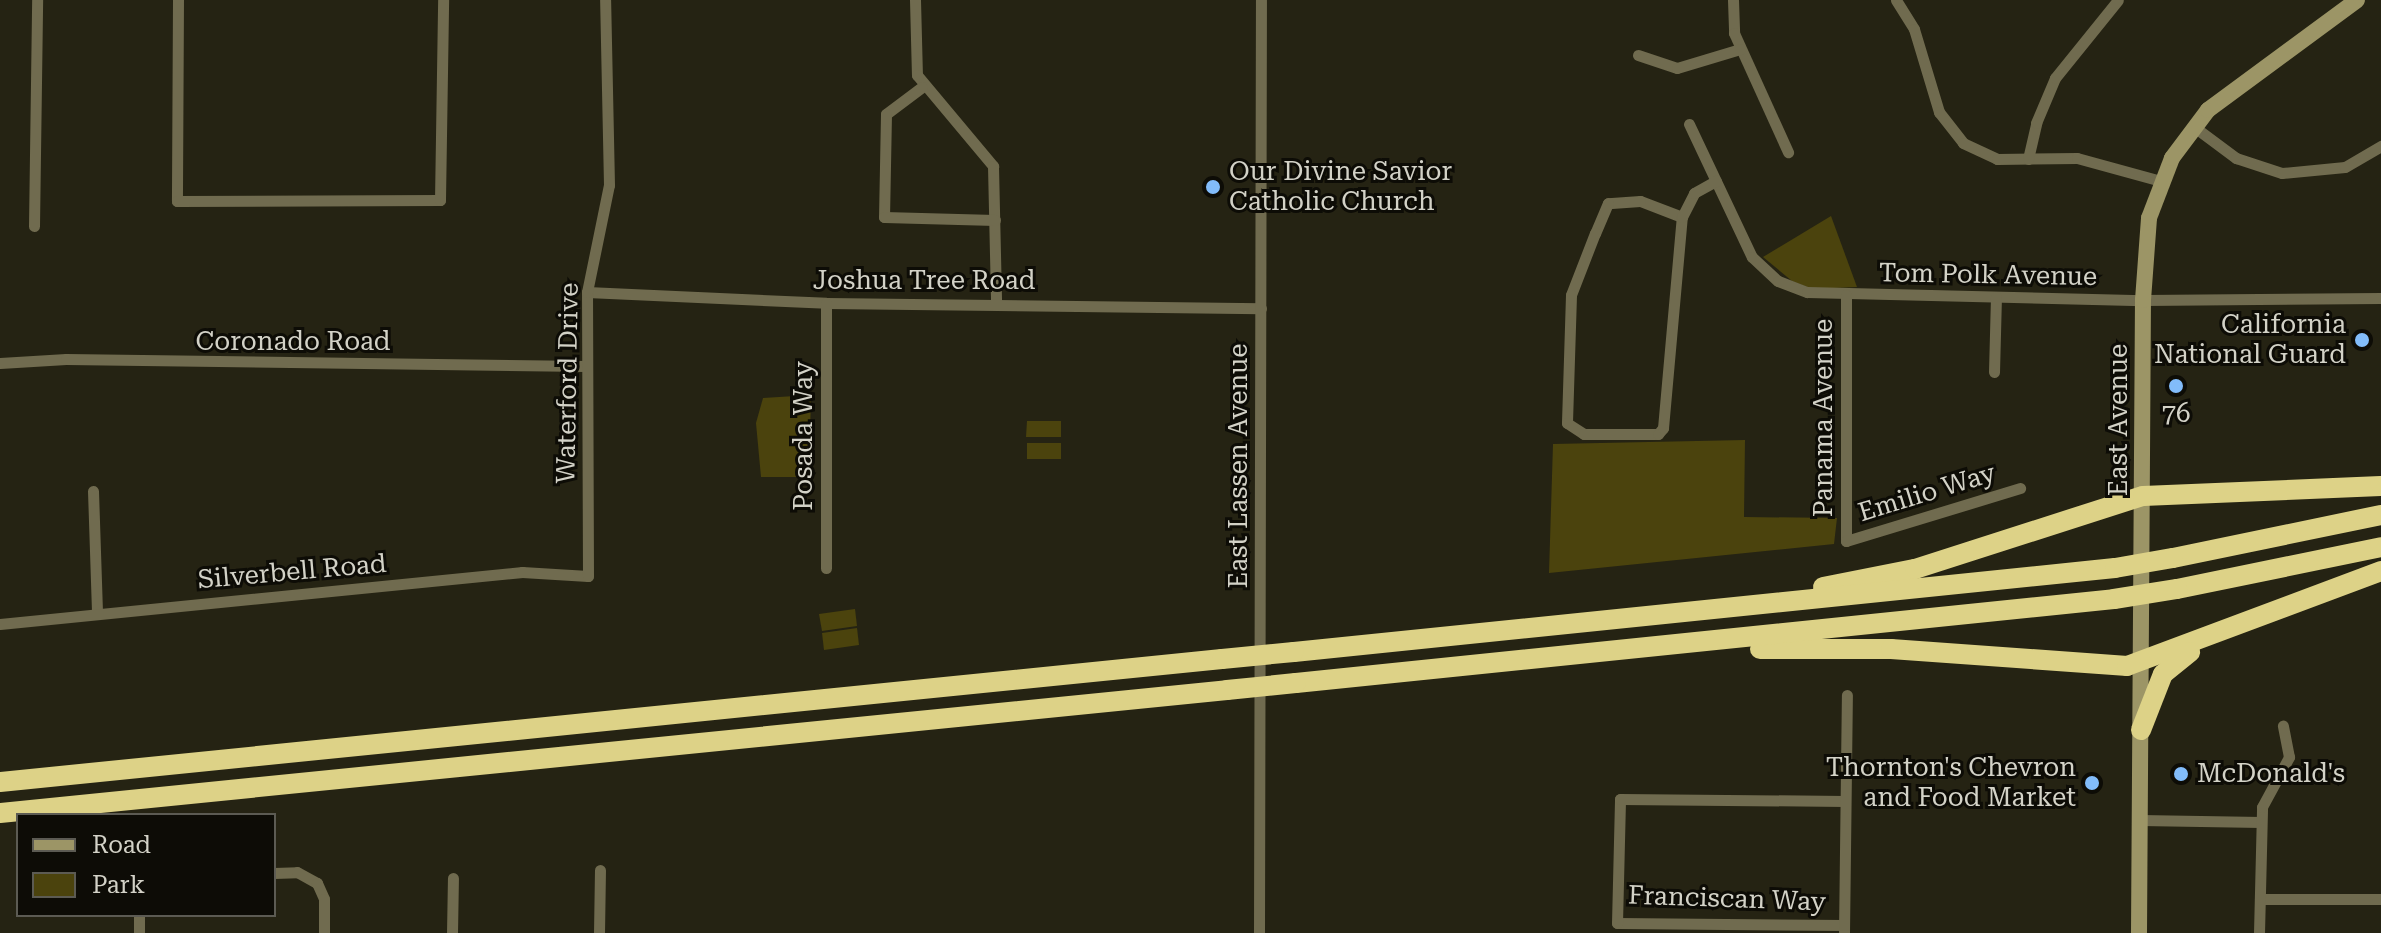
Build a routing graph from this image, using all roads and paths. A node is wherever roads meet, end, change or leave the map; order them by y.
1 (37, 0) edge
2 (178, 0) edge
3 (443, 0) edge
4 (605, 0) edge
5 (915, 0) edge
6 (1261, 0) edge
7 (1733, 0) edge
8 (1896, 0) edge
9 (2118, 0) edge
10 (2357, 0) edge
11 (1740, 49) junction
12 (1638, 55) dead end
13 (922, 87) junction
14 (1689, 124) dead end
15 (2193, 126) junction
16 (2381, 146) edge
17 (1788, 152) dead end
18 (2028, 159) junction
19 (1716, 181) junction
20 (2161, 181) junction
21 (1682, 217) junction
22 (995, 220) junction
23 (34, 226) dead end
24 (587, 292) junction
25 (1846, 295) junction
26 (1996, 297) junction
27 (2381, 298) edge
28 (2143, 300) junction
29 (996, 302) junction
30 (826, 303) junction
31 (1261, 308) junction
32 (0, 363) edge
33 (586, 366) junction
34 (1994, 372) dead end
35 (2381, 486) edge
36 (2020, 488) dead end
37 (93, 491) dead end
38 (2143, 496) junction
39 (2381, 515) edge
40 (1846, 541) joint
41 (2381, 547) edge
42 (826, 568) dead end
43 (2381, 571) edge
44 (588, 576) joint
45 (2283, 609) junction
46 (1708, 610) junction
47 (97, 611) junction
48 (0, 624) edge
49 (1656, 648) junction
50 (2142, 662) junction
51 (1847, 695) dead end
52 (2283, 726) dead end
53 (2141, 730) junction
54 (0, 782) edge
55 (1845, 801) junction
56 (0, 813) edge
57 (2140, 820) junction
58 (2261, 822) junction
59 (600, 870) dead end
60 (276, 873) edge
61 (453, 878) dead end
62 (2260, 899) junction
63 (2381, 899) edge
64 (1844, 929) edge
65 (324, 933) edge
66 (452, 933) edge
67 (599, 933) edge
68 (1259, 933) edge
69 (2139, 933) edge
70 (2259, 933) edge

1 - 23 street
2 - 3 street
4 - 24 street, Waterford Drive
5 - 13 street
6 - 31 street, East Lassen Avenue
7 - 11 street
8 - 18 street
9 - 18 street
10 - 15 main road, East Avenue
11 - 12 street
11 - 17 street
13 - 22 street
13 - 22 street
14 - 19 street, Tom Polk Avenue
15 - 16 street
15 - 20 main road, East Avenue
18 - 20 street
19 - 21 street
19 - 25 street, Tom Polk Avenue
20 - 28 main road, East Avenue
21 - 21 street
22 - 29 street
24 - 30 street, Joshua Tree Road
24 - 33 street, Waterford Drive
25 - 26 street, Tom Polk Avenue
25 - 40 street, Panama Avenue
26 - 28 street, Tom Polk Avenue
26 - 34 street
27 - 28 street, Tom Polk Avenue
28 - 38 main road, East Avenue
29 - 30 street, Joshua Tree Road
29 - 31 street, Joshua Tree Road
30 - 42 street, Posada Way
31 - 68 street, East Lassen Avenue
32 - 33 street, Coronado Road
33 - 44 street, Waterford Drive
35 - 38 highway
36 - 40 street, Emilio Way
37 - 47 street
38 - 46 highway
38 - 50 main road, East Avenue
39 - 46 highway, bridge
41 - 49 highway, bridge
43 - 45 highway
44 - 47 street, Silverbell Road
45 - 50 highway
45 - 53 highway
46 - 54 highway, bridge
47 - 48 street, Silverbell Road
49 - 50 highway
49 - 56 highway, bridge
50 - 53 main road, East Avenue
51 - 55 street
52 - 58 street
53 - 57 main road, East Avenue
55 - 64 street
55 - 64 street, Franciscan Way
57 - 58 street
57 - 69 main road, East Avenue
58 - 62 street
59 - 67 street
60 - 65 street
61 - 66 street
62 - 63 street
62 - 70 street

